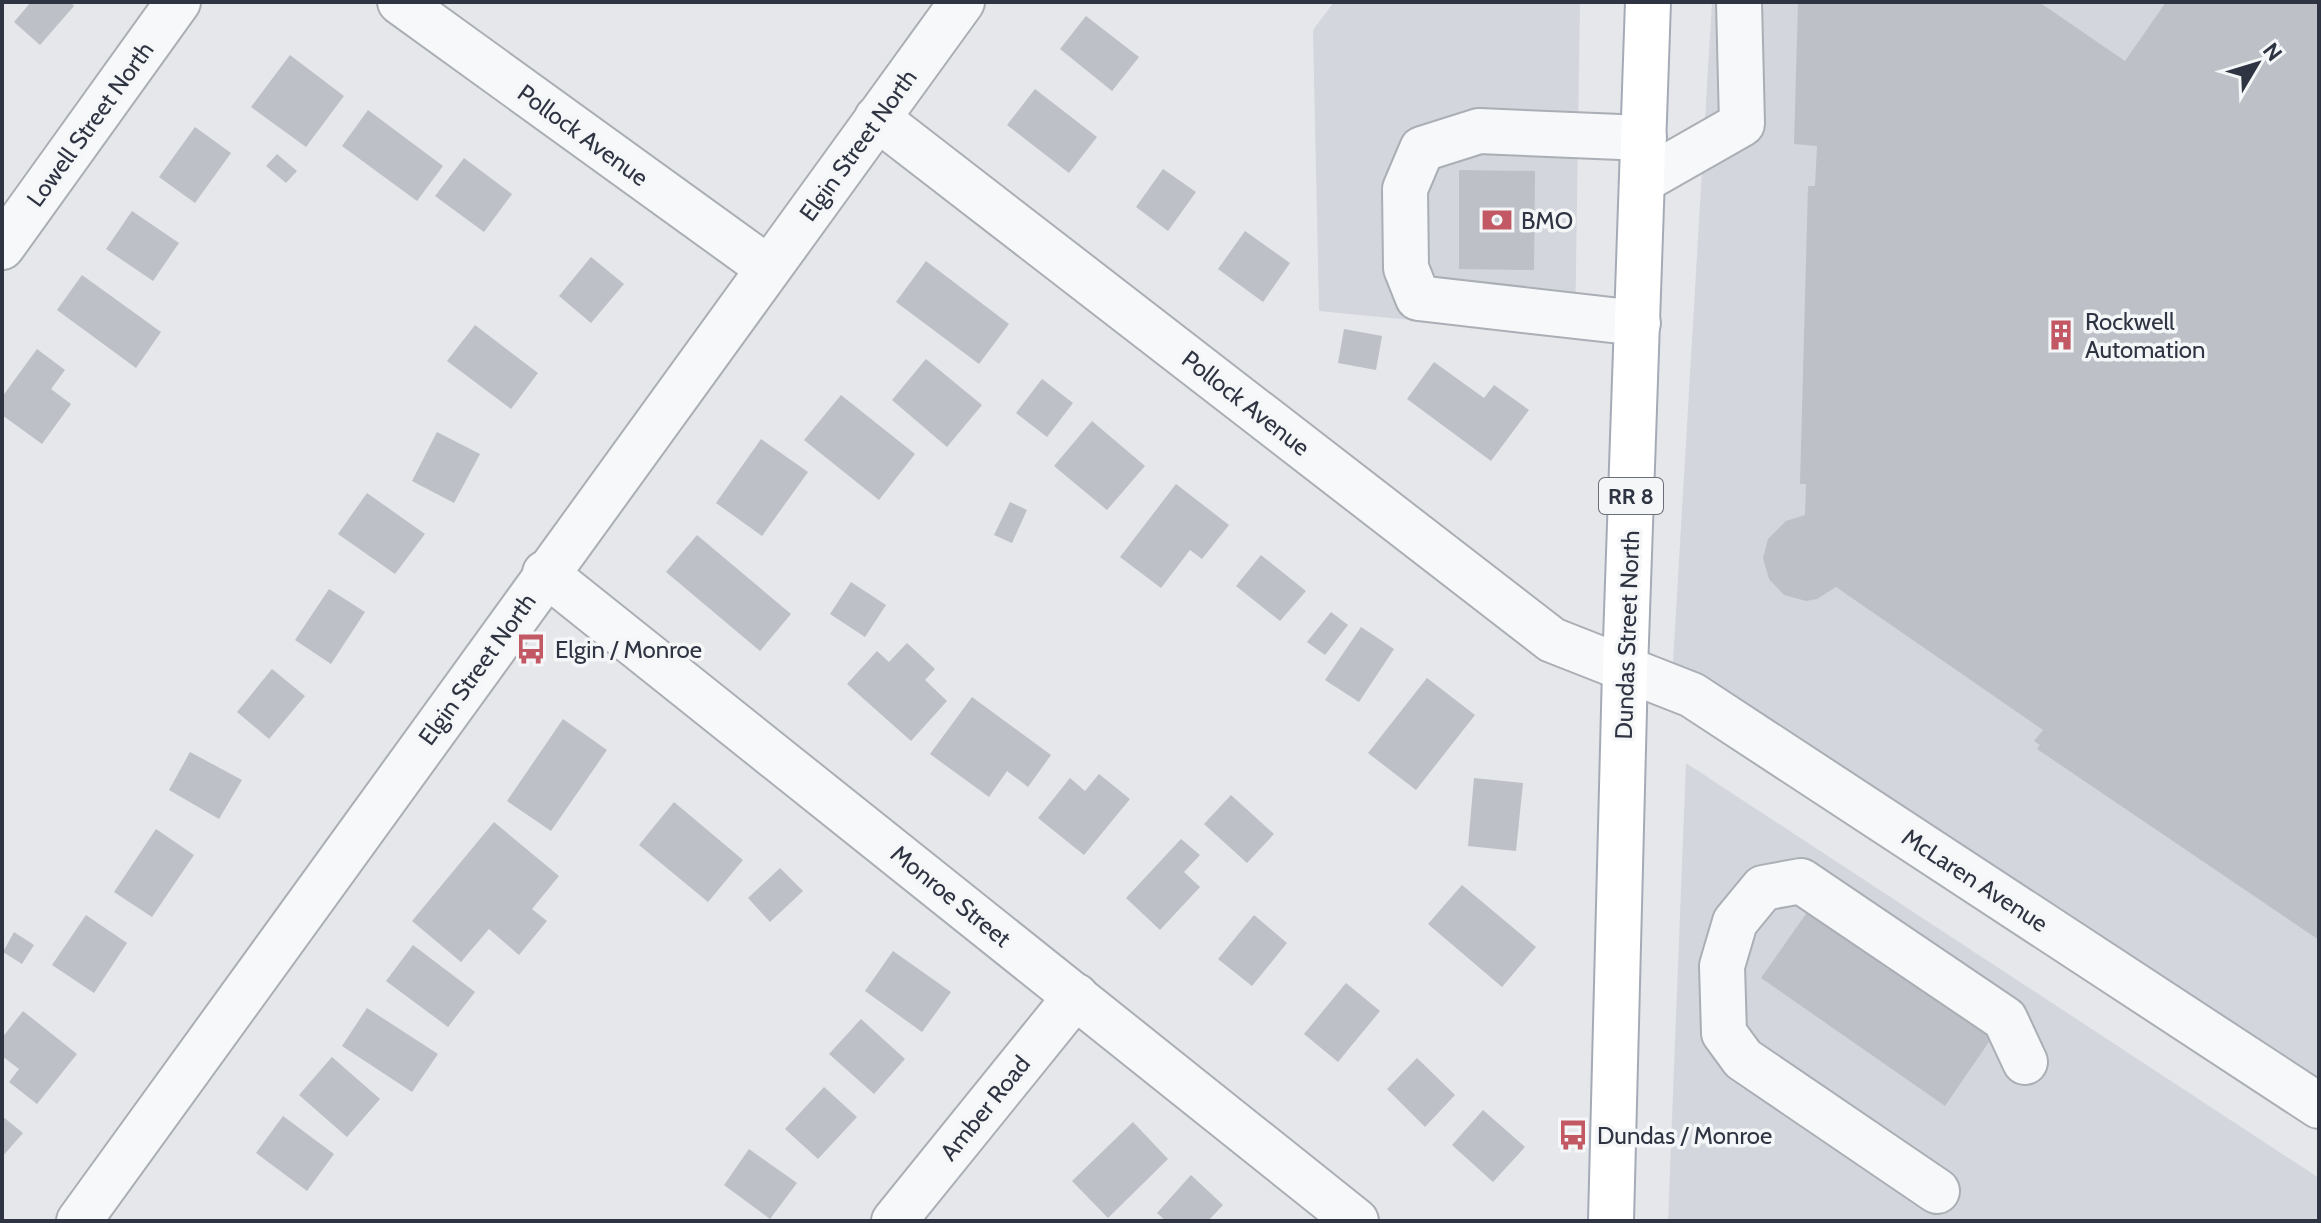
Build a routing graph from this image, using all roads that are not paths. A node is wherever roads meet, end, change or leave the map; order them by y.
1 (178, 2) edge
2 (400, 2) edge
3 (962, 2) edge
4 (1648, 2) edge
5 (1739, 2) edge
6 (877, 118) junction
7 (1644, 138) junction
8 (1642, 181) junction
9 (2, 247) edge
10 (768, 268) junction
11 (1638, 323) junction
12 (545, 573) junction
13 (1625, 670) junction
14 (1076, 996) junction
15 (2025, 1062) dead end
16 (2319, 1106) edge
17 (1937, 1191) dead end
18 (79, 1221) edge
19 (894, 1221) edge
20 (1356, 1221) edge
21 (1611, 1221) edge

1 - 9 street, Lowell Street North
2 - 10 street, Pollock Avenue
3 - 6 street, Elgin Street North
4 - 7 main road, Dundas Street North / RR 8
5 - 8 street
6 - 10 street, Elgin Street North
6 - 13 street, Pollock Avenue
7 - 8 main road, Dundas Street North / RR 8
7 - 11 street
8 - 11 main road, Dundas Street North / RR 8
10 - 12 street, Elgin Street North
11 - 13 main road, Dundas Street North / RR 8
12 - 14 street, Monroe Street
12 - 18 street, Elgin Street North
13 - 16 street, McLaren Avenue
13 - 21 main road, Dundas Street North / RR 8
14 - 19 street, Amber Road
14 - 20 street, Monroe Street
15 - 17 street

